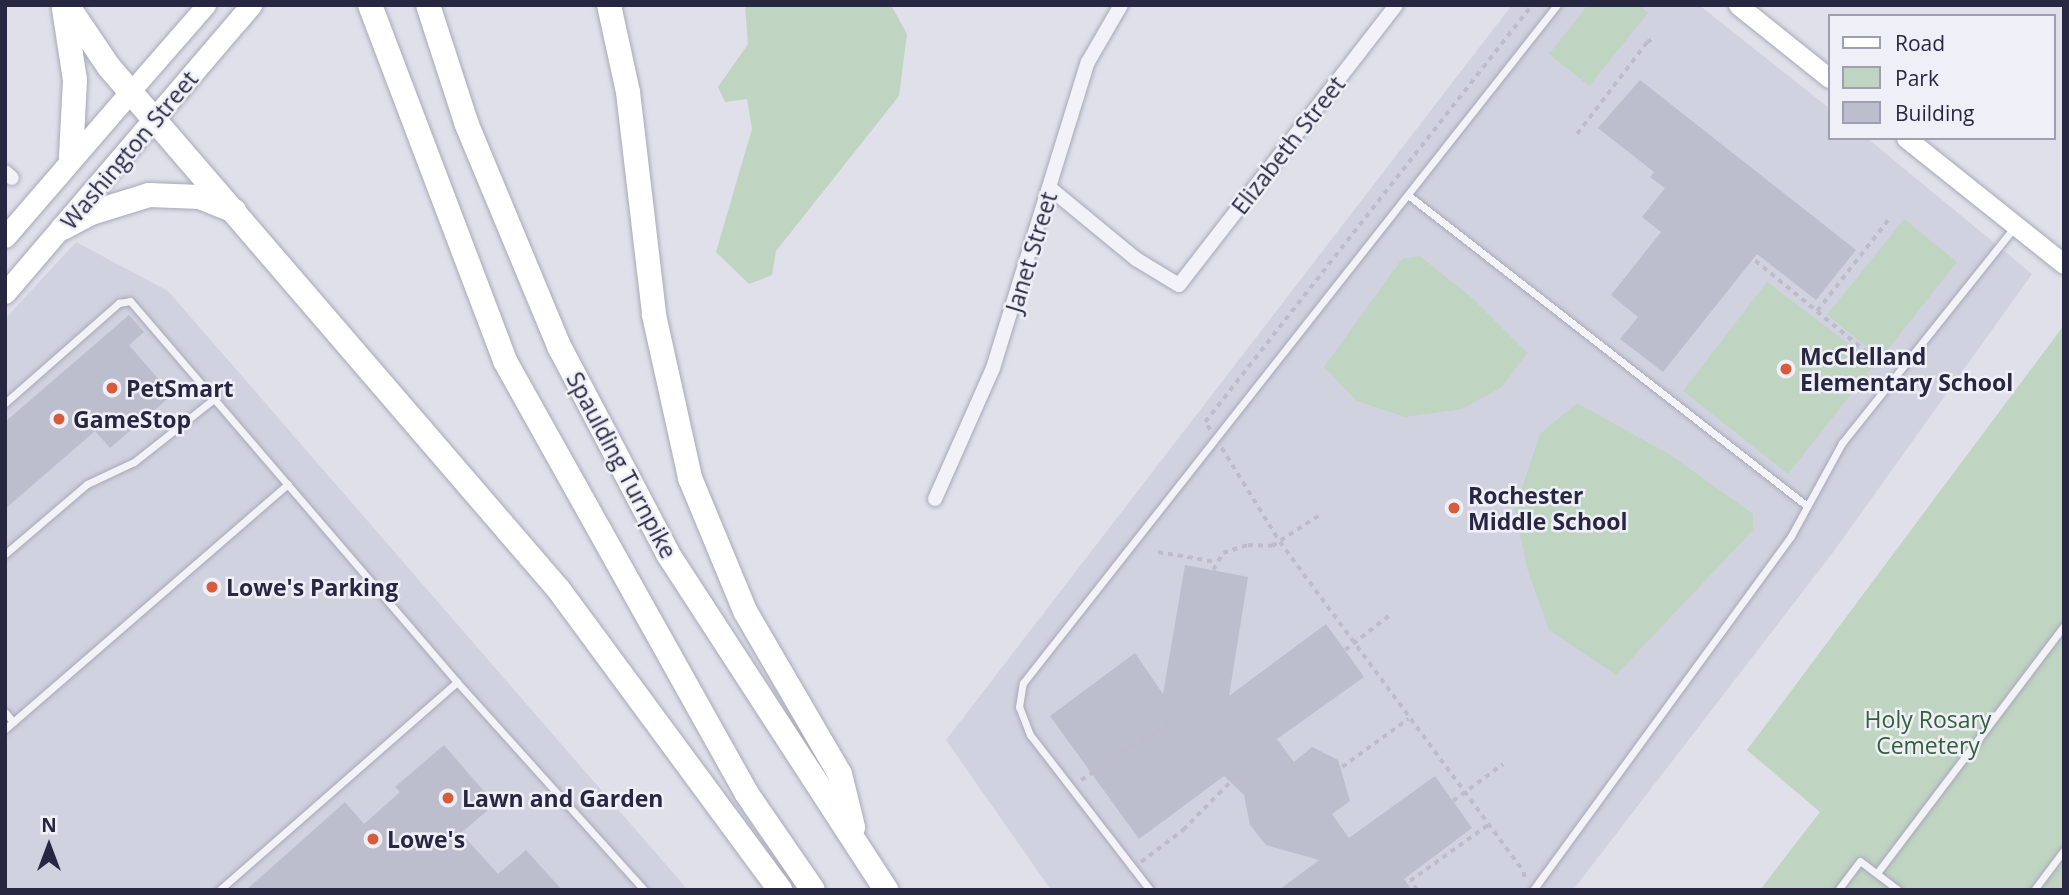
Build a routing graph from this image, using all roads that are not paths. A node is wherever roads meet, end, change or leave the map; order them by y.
1 (65, 5) edge
2 (206, 5) edge
3 (251, 5) edge
4 (370, 5) edge
5 (428, 5) edge
6 (609, 5) edge
7 (1121, 5) edge
8 (1396, 5) edge
9 (1557, 5) edge
10 (1738, 5) edge
11 (1828, 77) edge
12 (130, 92) junction
13 (156, 118) junction
14 (1909, 140) edge
15 (71, 157) junction
16 (1051, 189) junction
17 (1408, 195) junction
18 (238, 213) junction
19 (2016, 225) junction
20 (63, 228) junction
21 (5, 237) edge
22 (2064, 264) edge
23 (5, 293) edge
24 (215, 398) junction
25 (5, 403) edge
26 (288, 484) junction
27 (935, 499) dead end
28 (1807, 506) junction
29 (5, 554) edge
30 (2064, 626) edge
31 (457, 682) junction
32 (5, 712) edge
33 (13, 722) junction
34 (5, 729) edge
35 (2064, 850) edge
36 (858, 852) junction
37 (1878, 873) junction
38 (219, 890) edge
39 (644, 890) edge
40 (780, 890) edge
41 (813, 890) edge
42 (886, 890) edge
43 (1150, 890) edge
44 (1533, 890) edge
45 (1838, 890) edge
46 (1898, 890) edge
47 (2034, 890) edge

1 - 12 highway
1 - 15 highway
2 - 12 street, Washington Street
3 - 13 main road, Washington Street
4 - 41 highway
5 - 36 highway, Spaulding Turnpike
6 - 36 highway
7 - 16 street, Janet Street
8 - 16 street, Elizabeth Street
9 - 17 lane
10 - 11 street
12 - 13 highway
12 - 15 main road, Washington Street
13 - 18 highway
13 - 20 main road, Washington Street
14 - 19 street
15 - 21 main road, Washington Street
16 - 27 street, Janet Street
17 - 28 lane
17 - 43 lane
18 - 20 highway
18 - 40 highway
19 - 22 street
19 - 28 lane
20 - 23 main road, Washington Street
24 - 25 lane
24 - 26 lane
24 - 29 lane
26 - 31 lane
26 - 33 lane
28 - 44 lane
30 - 37 lane
31 - 38 lane
31 - 39 lane
32 - 33 lane
33 - 34 lane
35 - 47 lane
36 - 42 highway, Spaulding Turnpike
37 - 45 lane
37 - 46 lane

